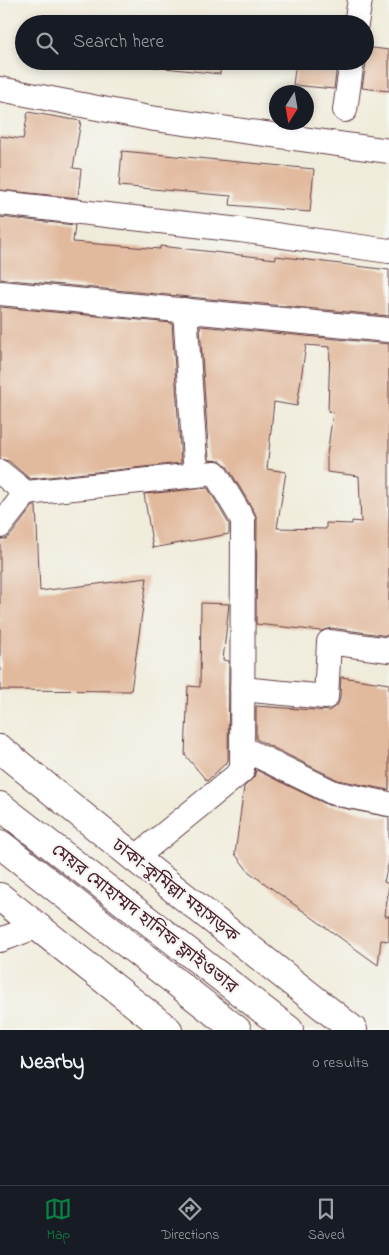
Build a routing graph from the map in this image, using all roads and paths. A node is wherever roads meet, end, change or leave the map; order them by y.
1 (360, 0) edge
2 (358, 15) edge
3 (351, 70) edge
4 (0, 89) edge
5 (345, 110) dead end
6 (389, 151) edge
7 (0, 203) edge
8 (389, 251) edge
9 (0, 293) edge
10 (185, 310) junction
11 (389, 330) edge
12 (0, 472) edge
13 (196, 475) junction
14 (26, 493) junction
15 (0, 526) edge
16 (389, 650) edge
17 (242, 689) junction
18 (242, 748) junction
19 (0, 749) edge
20 (389, 804) edge
21 (0, 806) edge
22 (0, 844) edge
23 (135, 858) junction
24 (0, 897) edge
25 (38, 926) junction
26 (0, 940) edge
27 (168, 1030) edge
28 (237, 1030) edge
29 (290, 1030) edge
30 (353, 1030) edge

1 - 2 street
3 - 5 street
4 - 6 street
7 - 8 street
9 - 10 street
10 - 11 street
10 - 13 street
12 - 14 street
13 - 14 street
13 - 17 street
14 - 15 street
16 - 17 street
17 - 18 street
18 - 20 street
18 - 23 street
19 - 23 main road, ঢাকা–কুমিল্লা মহাসড়ক
21 - 29 main road, মেয়র মোহাম্মদ হানিফ ফ্লাইওভার
22 - 28 main road, মেয়র মোহাম্মদ হানিফ ফ্লাইওভার
23 - 30 main road, ঢাকা–কুমিল্লা মহাসড়ক
24 - 25 main road
25 - 26 street
25 - 27 main road

